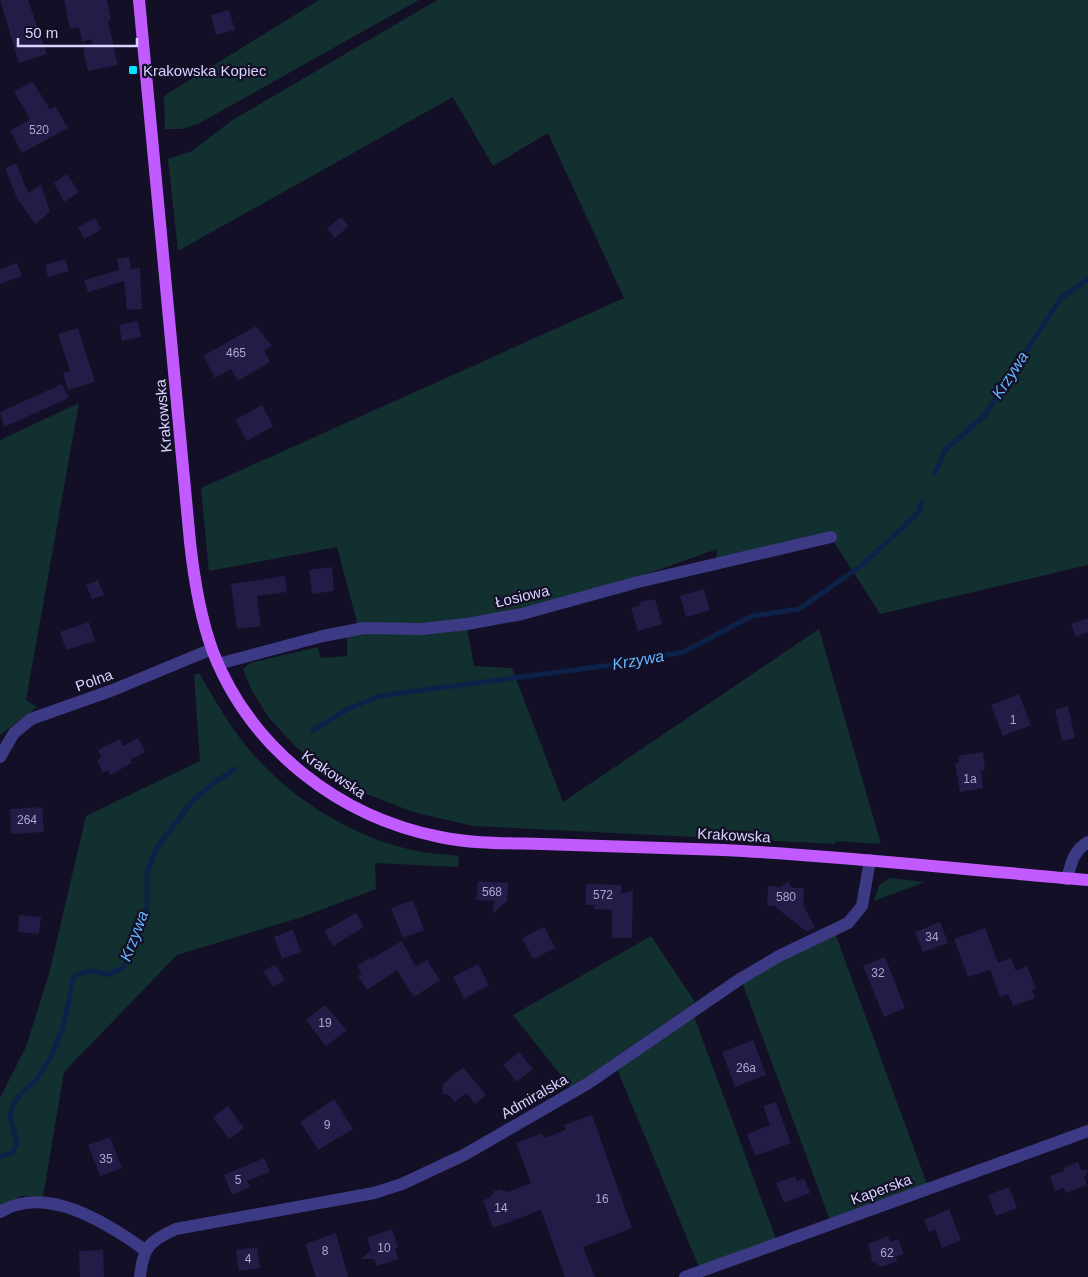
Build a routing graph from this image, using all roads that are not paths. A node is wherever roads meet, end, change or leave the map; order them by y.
1 (139, 0) edge
2 (831, 537) dead end
3 (212, 649) junction
4 (218, 664) junction
5 (0, 757) edge
6 (1088, 842) edge
7 (870, 860) junction
8 (1067, 879) junction
9 (1088, 880) edge
10 (1088, 1131) edge
11 (0, 1212) edge
12 (145, 1250) junction
13 (140, 1277) edge
14 (685, 1277) edge

1 - 3 main road, Krakowska
2 - 4 street, Łosiowa
3 - 4 main road, Krakowska
3 - 5 street, Polna
4 - 7 main road, Krakowska
6 - 8 street
7 - 8 main road, Krakowska
7 - 12 street, Admiralska
8 - 9 main road, Krakowska
10 - 14 street, Kaperska
11 - 12 street
12 - 13 street

